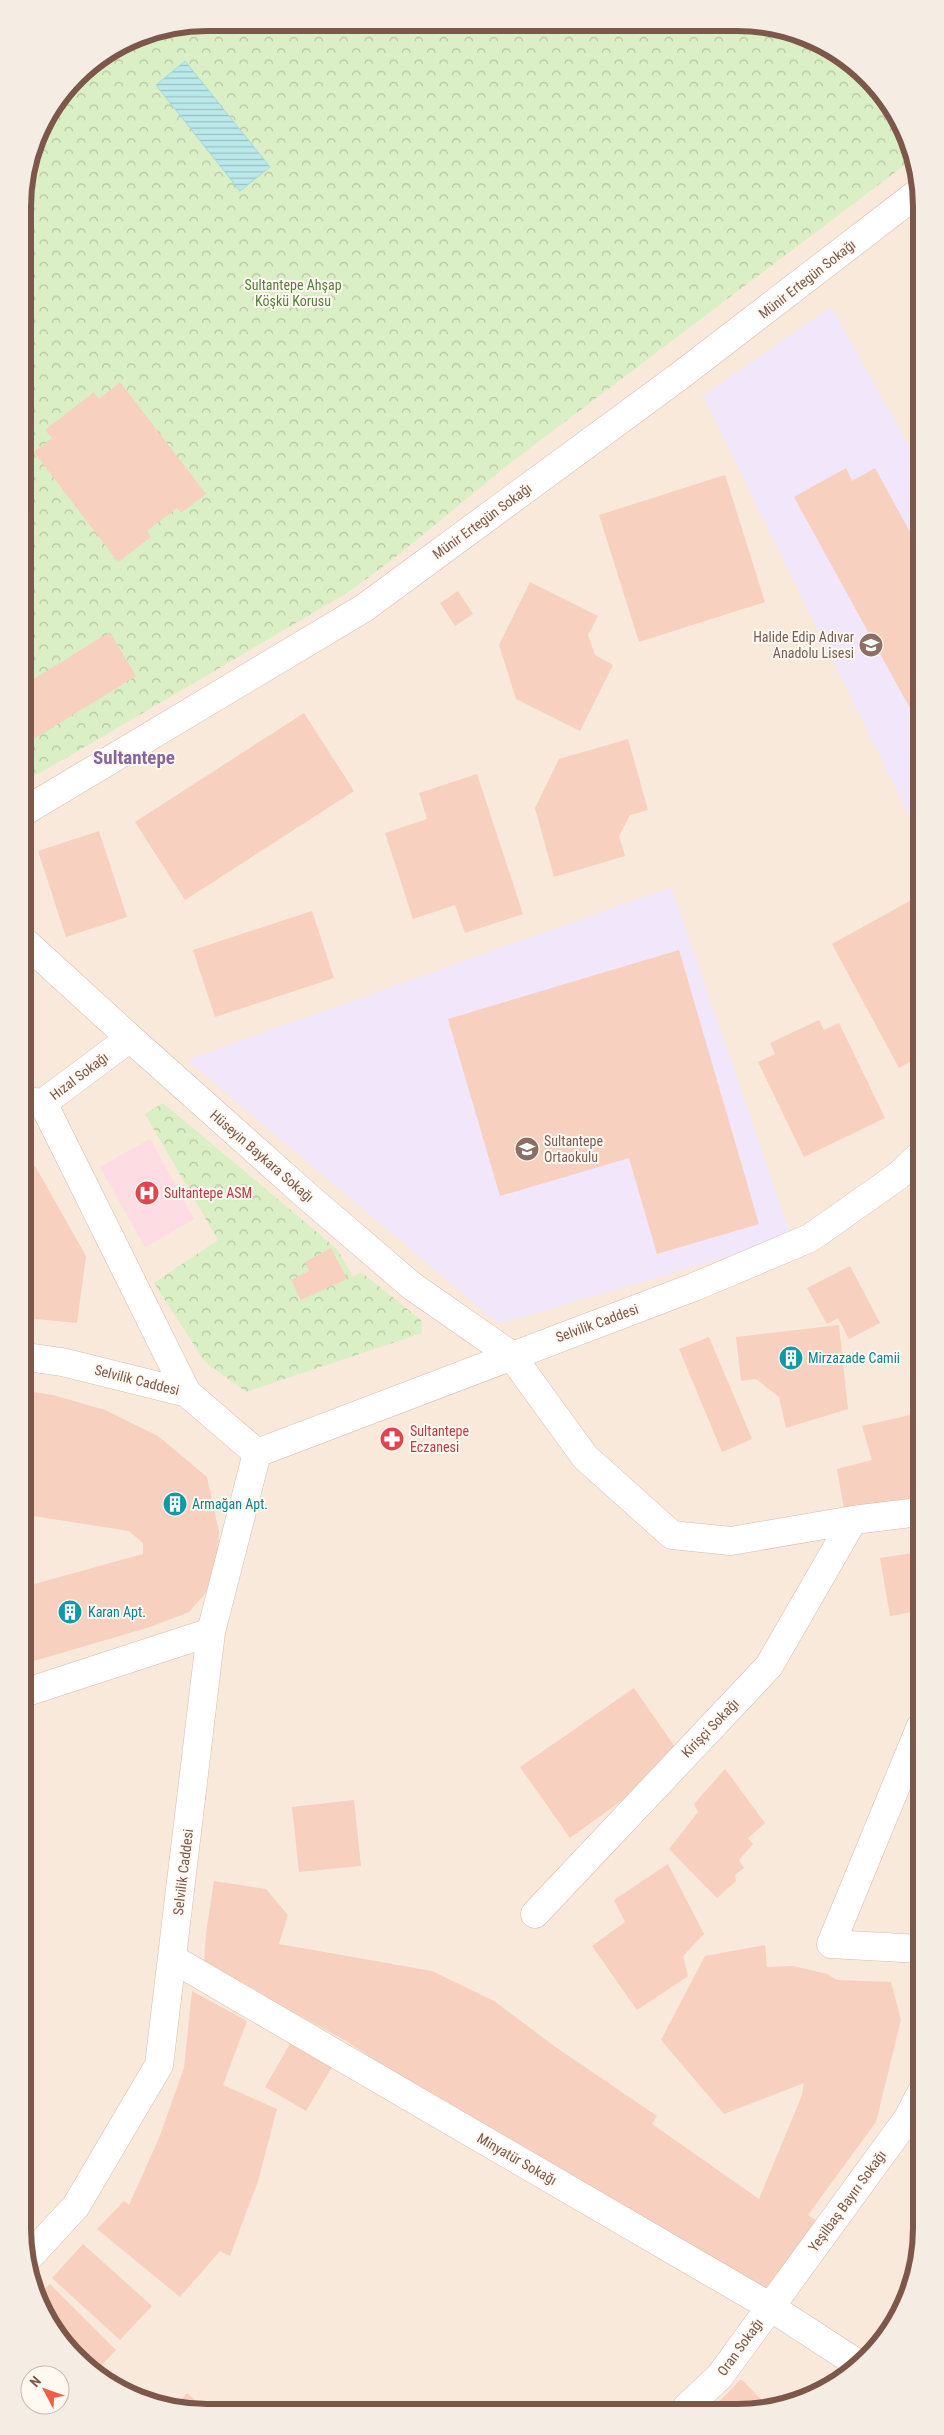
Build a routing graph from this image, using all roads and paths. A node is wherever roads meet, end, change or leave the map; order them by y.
1 (912, 197) edge
2 (31, 807) edge
3 (31, 947) edge
4 (130, 1038) junction
5 (34, 1102) edge
6 (913, 1162) edge
7 (511, 1355) junction
8 (31, 1358) edge
9 (187, 1393) junction
10 (257, 1453) junction
11 (913, 1513) edge
12 (853, 1520) junction
13 (211, 1632) junction
14 (31, 1691) edge
15 (913, 1745) edge
16 (535, 1914) dead end
17 (913, 1949) edge
18 (172, 1959) junction
19 (913, 2108) edge
20 (33, 2252) edge
21 (769, 2306) junction
22 (852, 2360) edge
23 (689, 2404) edge

1 - 2 street, Münir Ertegün Sokağı
3 - 4 street, Hüseyin Baykara Sokağı
4 - 5 street, Hızal Sokağı
4 - 7 street, Hüseyin Baykara Sokağı
5 - 9 street
6 - 7 street, Selvilik Caddesi
7 - 10 street, Selvilik Caddesi
7 - 12 street
8 - 9 street, Selvilik Caddesi
9 - 10 street, Selvilik Caddesi
10 - 13 street, Selvilik Caddesi
11 - 12 street
12 - 16 street, Kirişçi Sokağı
13 - 14 street
13 - 18 street, Selvilik Caddesi
15 - 17 street
18 - 20 street, Selvilik Caddesi
18 - 21 street, Minyatür Sokağı
19 - 21 street, Yeşilbaş Bayırı Sokağı
21 - 22 street, Minyatür Sokağı
21 - 23 street, Oran Sokağı

